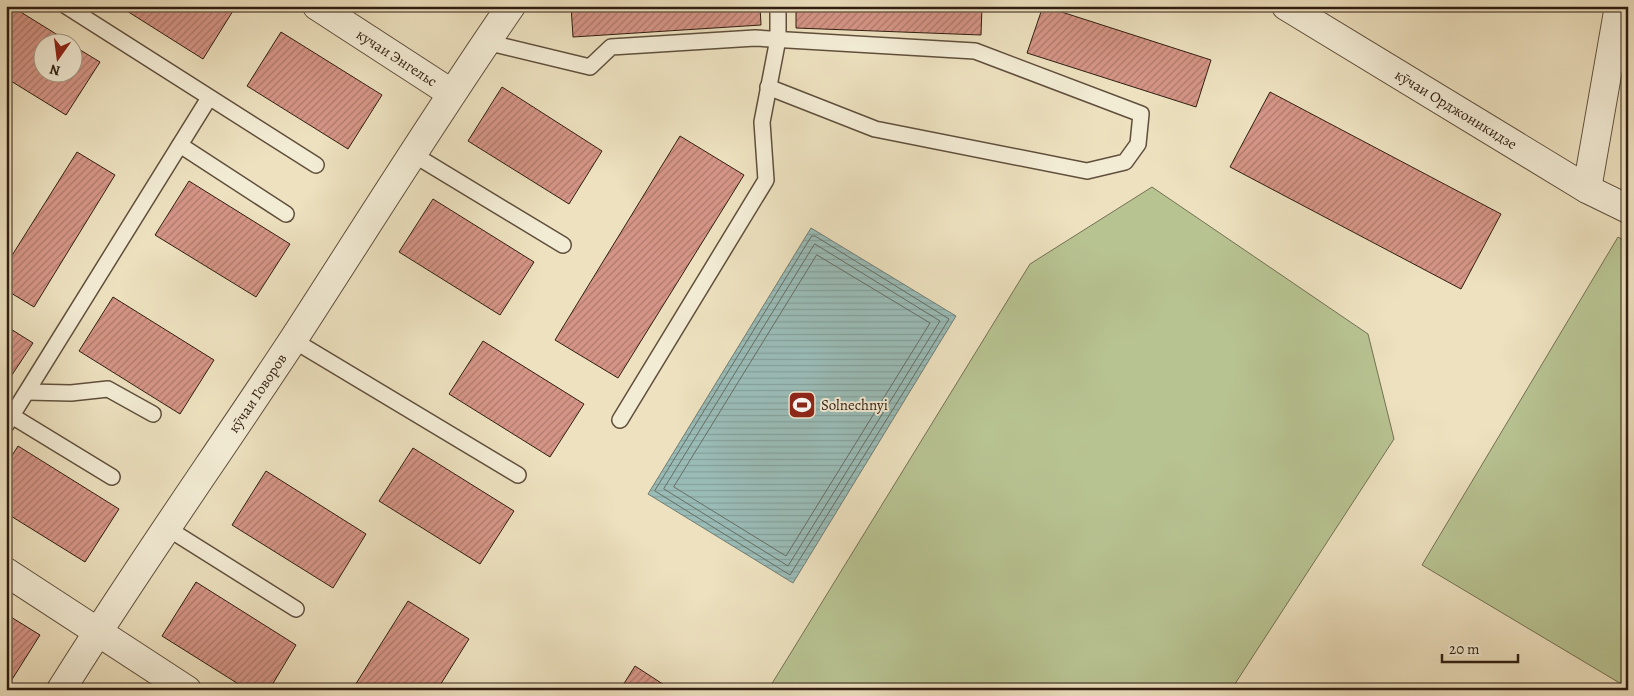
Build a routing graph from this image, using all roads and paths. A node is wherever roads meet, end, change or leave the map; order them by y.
1 (66, 6) edge
2 (317, 6) edge
3 (511, 6) edge
4 (778, 6) edge
5 (1286, 6) edge
6 (1619, 6) edge
7 (778, 39) junction
8 (486, 42) junction
9 (768, 87) junction
10 (450, 93) junction
11 (209, 98) junction
12 (180, 145) junction
13 (412, 153) junction
14 (316, 164) dead end
15 (1588, 189) junction
16 (1628, 209) edge
17 (286, 214) dead end
18 (563, 245) dead end
19 (293, 340) junction
20 (27, 392) junction
21 (153, 414) dead end
22 (620, 420) dead end
23 (9, 421) edge
24 (518, 474) dead end
25 (112, 477) dead end
26 (167, 528) junction
27 (6, 572) edge
28 (296, 609) dead end
29 (98, 631) junction
30 (61, 690) edge
31 (187, 690) edge

1 - 11 lane
2 - 10 street, кучаи Энгельс
3 - 8 street
4 - 7 lane
5 - 15 street, кӯчаи Орджоникидзе
6 - 15 street
7 - 8 lane
7 - 9 lane
7 - 9 lane
8 - 10 street
9 - 22 lane
10 - 13 street, кӯчаи Говоров
11 - 12 lane
11 - 14 lane
12 - 17 lane
12 - 20 lane
13 - 18 lane
13 - 19 street, кӯчаи Говоров
15 - 16 street, кӯчаи Орджоникидзе
19 - 24 lane
19 - 26 street, кӯчаи Говоров
20 - 21 lane
20 - 23 lane
23 - 25 lane
26 - 28 lane
26 - 29 street, кӯчаи Говоров
27 - 29 street
29 - 30 street, кӯчаи Говоров
29 - 31 street

